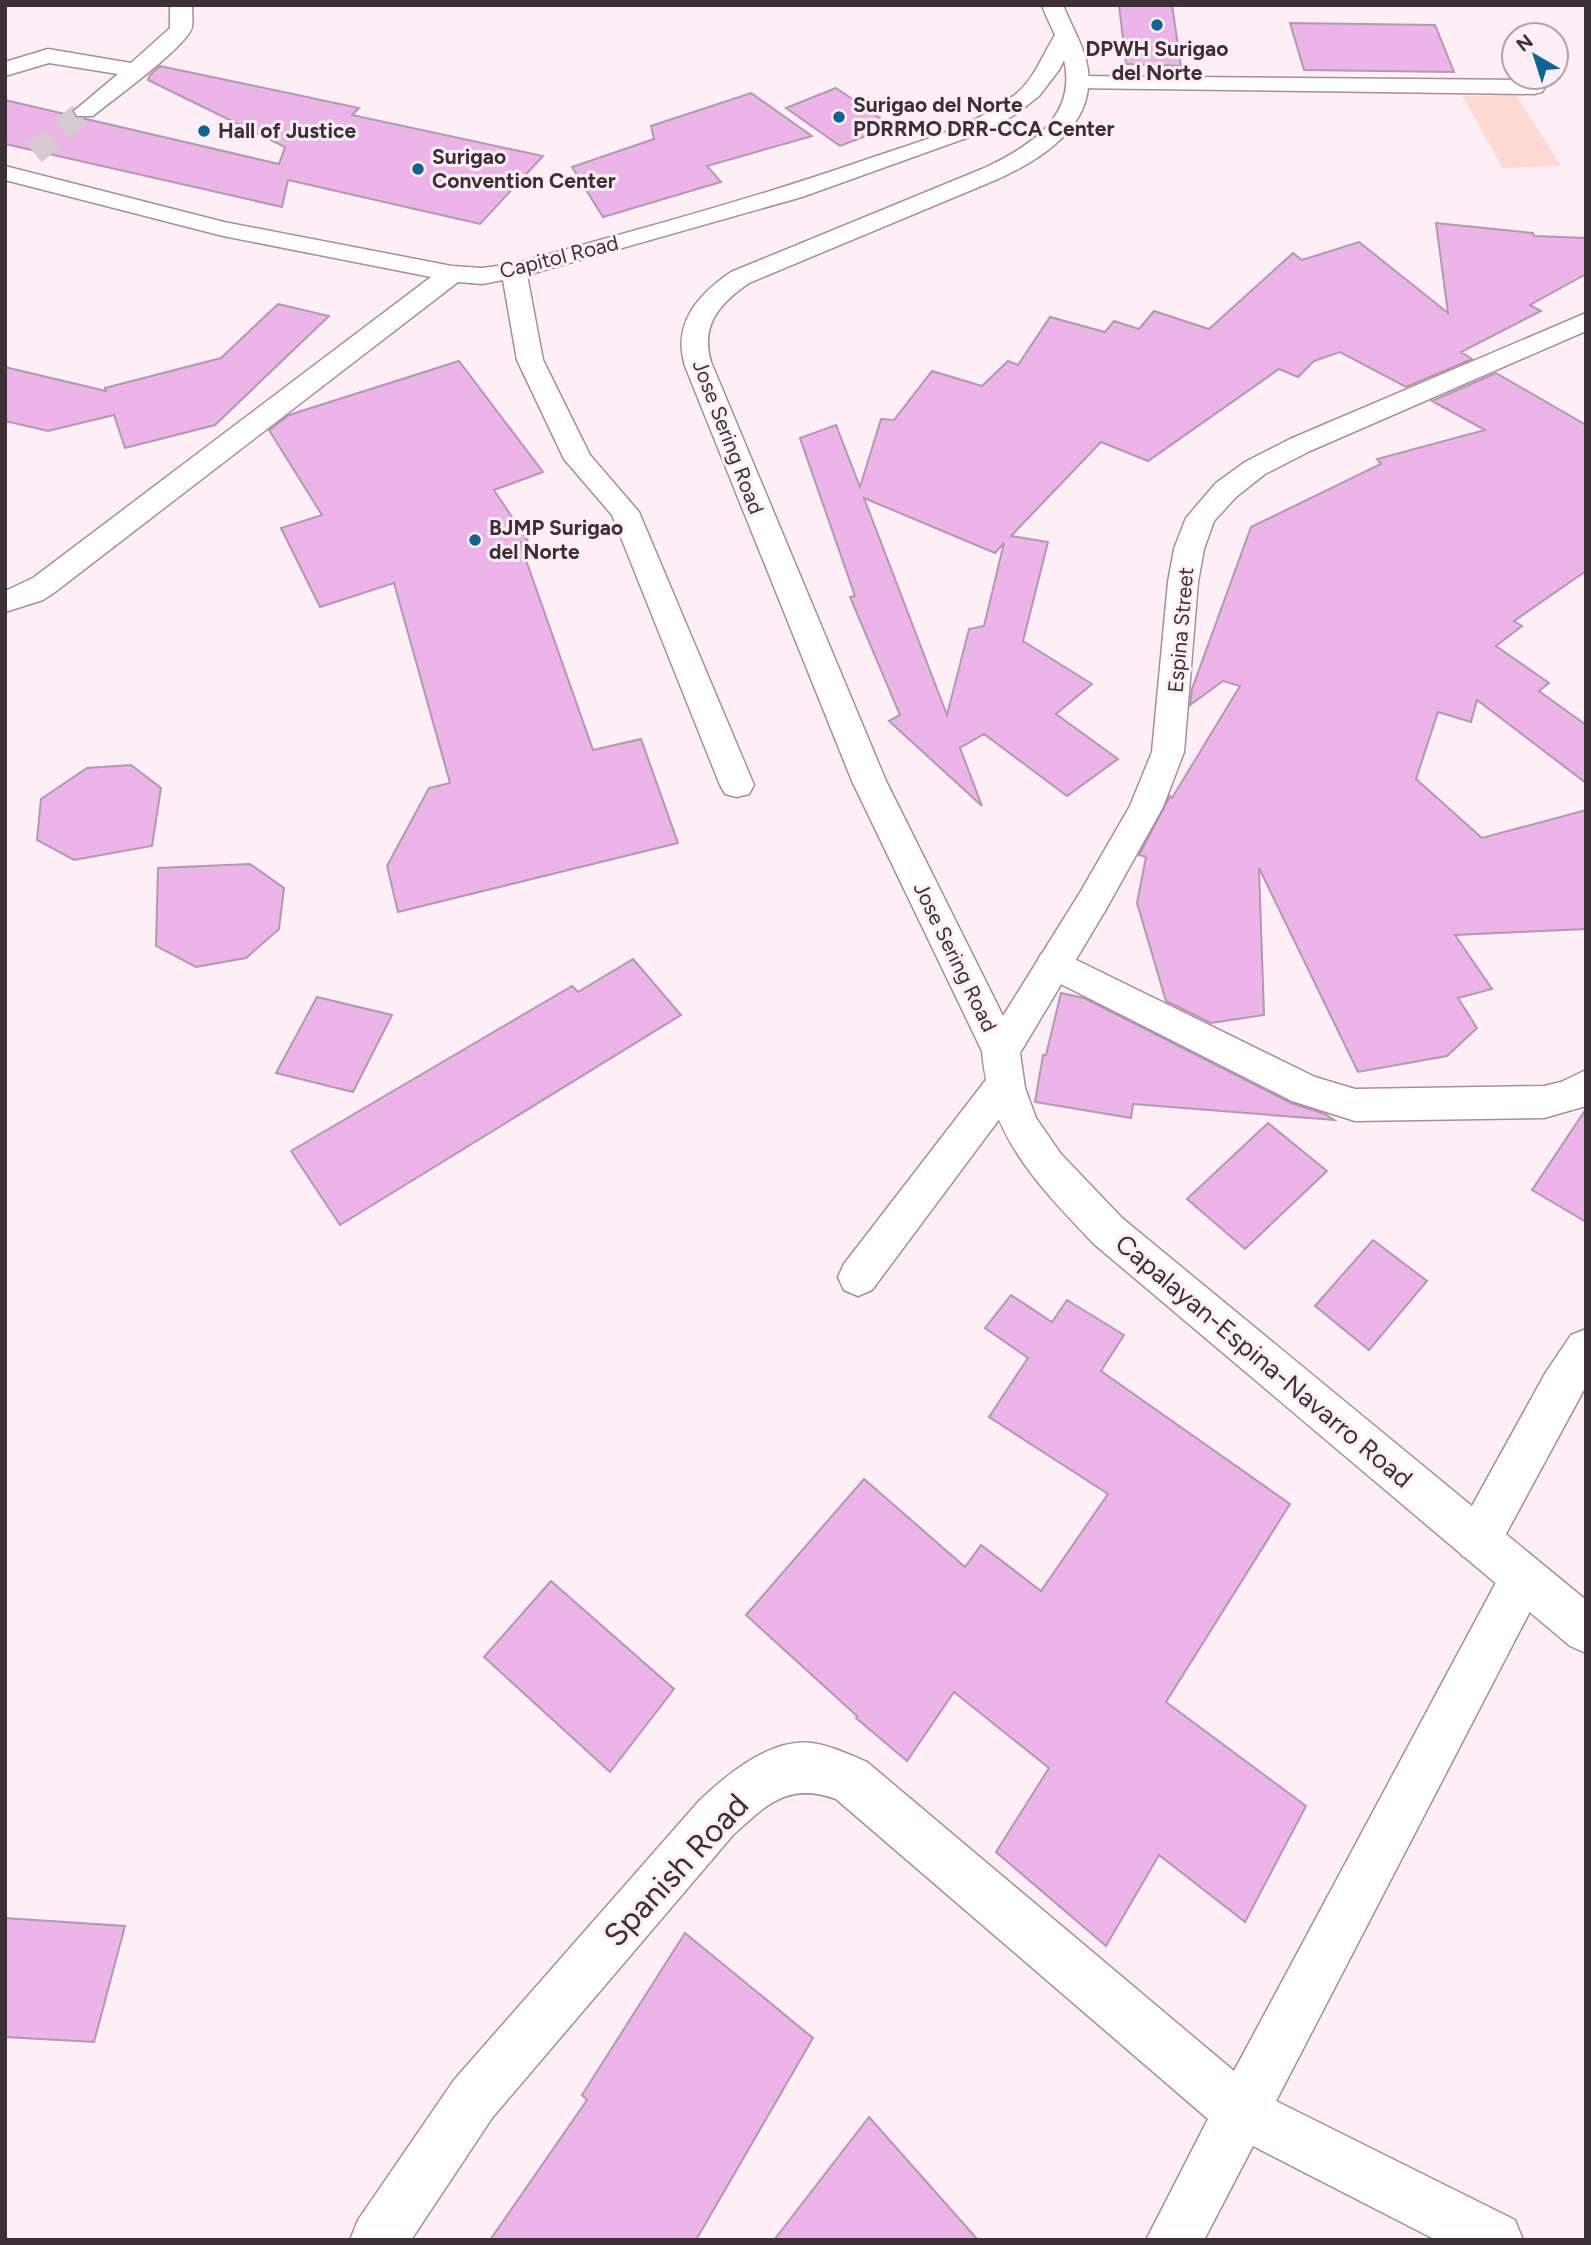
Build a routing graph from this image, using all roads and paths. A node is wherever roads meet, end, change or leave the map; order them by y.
1 (181, 5) edge
2 (1052, 5) edge
3 (1065, 37) junction
4 (5, 69) edge
5 (135, 70) junction
6 (1078, 83) junction
7 (1500, 87) edge
8 (85, 111) tunnel mouth
9 (34, 153) tunnel mouth
10 (5, 173) edge
11 (514, 271) junction
12 (452, 274) junction
13 (1586, 321) edge
14 (5, 602) edge
15 (737, 785) dead end
16 (1054, 964) junction
17 (1003, 1067) junction
18 (1586, 1086) edge
19 (858, 1277) dead end
20 (1586, 1349) edge
21 (1478, 1540) junction
22 (1523, 1578) junction
23 (1586, 1630) edge
24 (1240, 2111) junction
25 (378, 2240) edge
26 (1174, 2240) edge
27 (1495, 2240) edge

1 - 5 main road
2 - 3 main road
3 - 6 main road
3 - 11 main road, Capitol Road
4 - 5 main road
5 - 8 main road
6 - 7 main road
6 - 17 main road, Jose Sering Road
9 - 10 main road
10 - 12 main road, Capitol Road
11 - 12 main road, Capitol Road
11 - 15 main road
12 - 14 main road
13 - 16 main road, Espina Street
16 - 17 main road, Espina Street
16 - 18 main road
17 - 19 main road, Espina Street
17 - 21 main road, Capalayan-Espina-Navarro Road
20 - 21 main road
21 - 22 main road, Capalayan-Espina-Navarro Road
22 - 23 main road, Capalayan-Espina-Navarro Road
22 - 24 main road
24 - 25 main road, Spanish Road
24 - 26 main road
24 - 27 main road, Spanish Road

